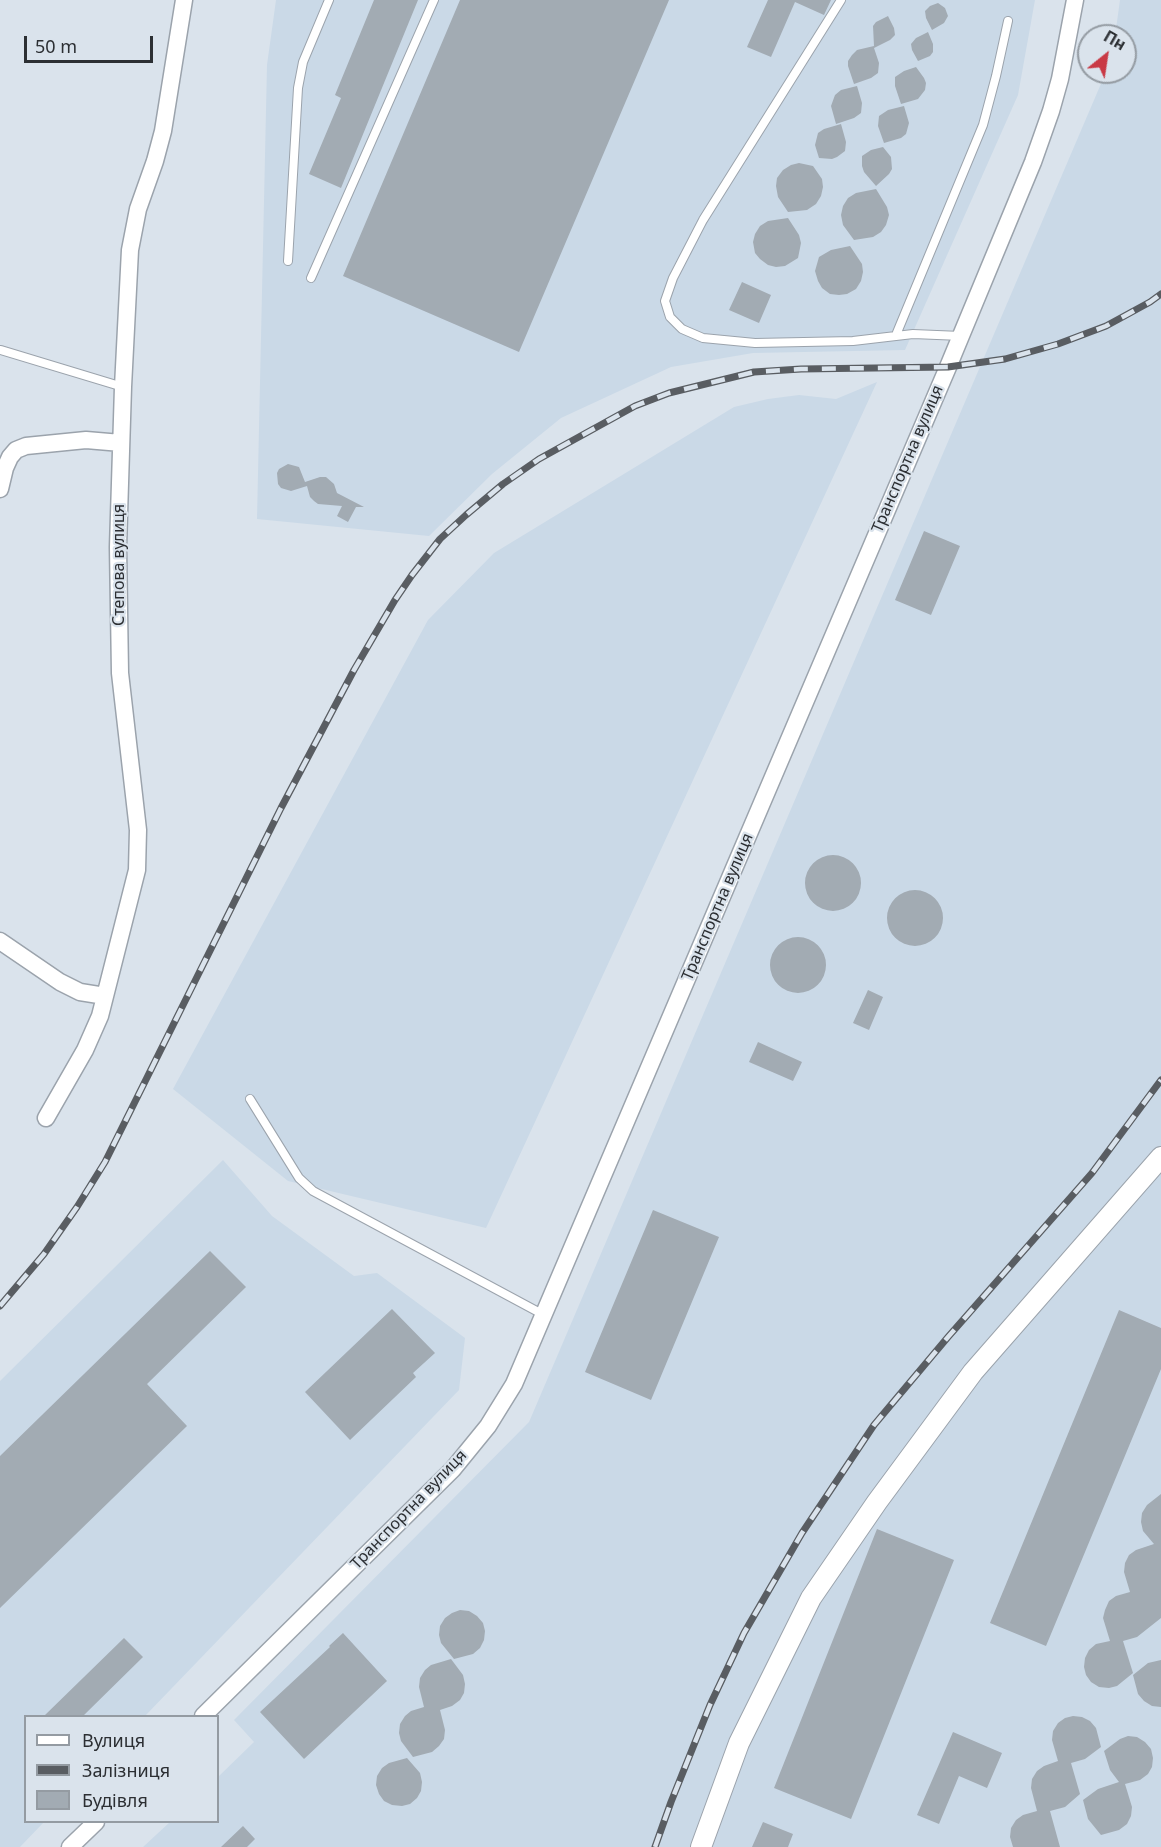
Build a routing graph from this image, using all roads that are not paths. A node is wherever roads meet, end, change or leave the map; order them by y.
1 (184, 0) edge
2 (329, 0) edge
3 (434, 0) edge
4 (841, 0) edge
5 (1074, 0) edge
6 (1008, 21) dead end
7 (288, 261) dead end
8 (312, 278) dead end
9 (896, 335) junction
10 (961, 336) junction
11 (1, 350) edge
12 (123, 387) junction
13 (121, 443) junction
14 (0, 489) edge
15 (0, 941) edge
16 (105, 996) junction
17 (250, 1099) dead end
18 (46, 1118) dead end
19 (1161, 1157) edge
20 (544, 1315) junction
21 (204, 1715) edge
22 (94, 1823) edge
23 (70, 1847) edge
24 (701, 1847) edge

1 - 12 street, Степова вулиця
2 - 7 lane
3 - 8 lane
4 - 9 lane
5 - 10 street, Транспортна вулиця
6 - 9 lane
9 - 10 lane
10 - 20 street, Транспортна вулиця
11 - 12 lane
12 - 13 street, Степова вулиця
13 - 14 street
13 - 16 street, Степова вулиця
15 - 16 street
16 - 18 street, Степова вулиця
17 - 20 lane
19 - 24 street
20 - 21 street, Транспортна вулиця
22 - 23 street

